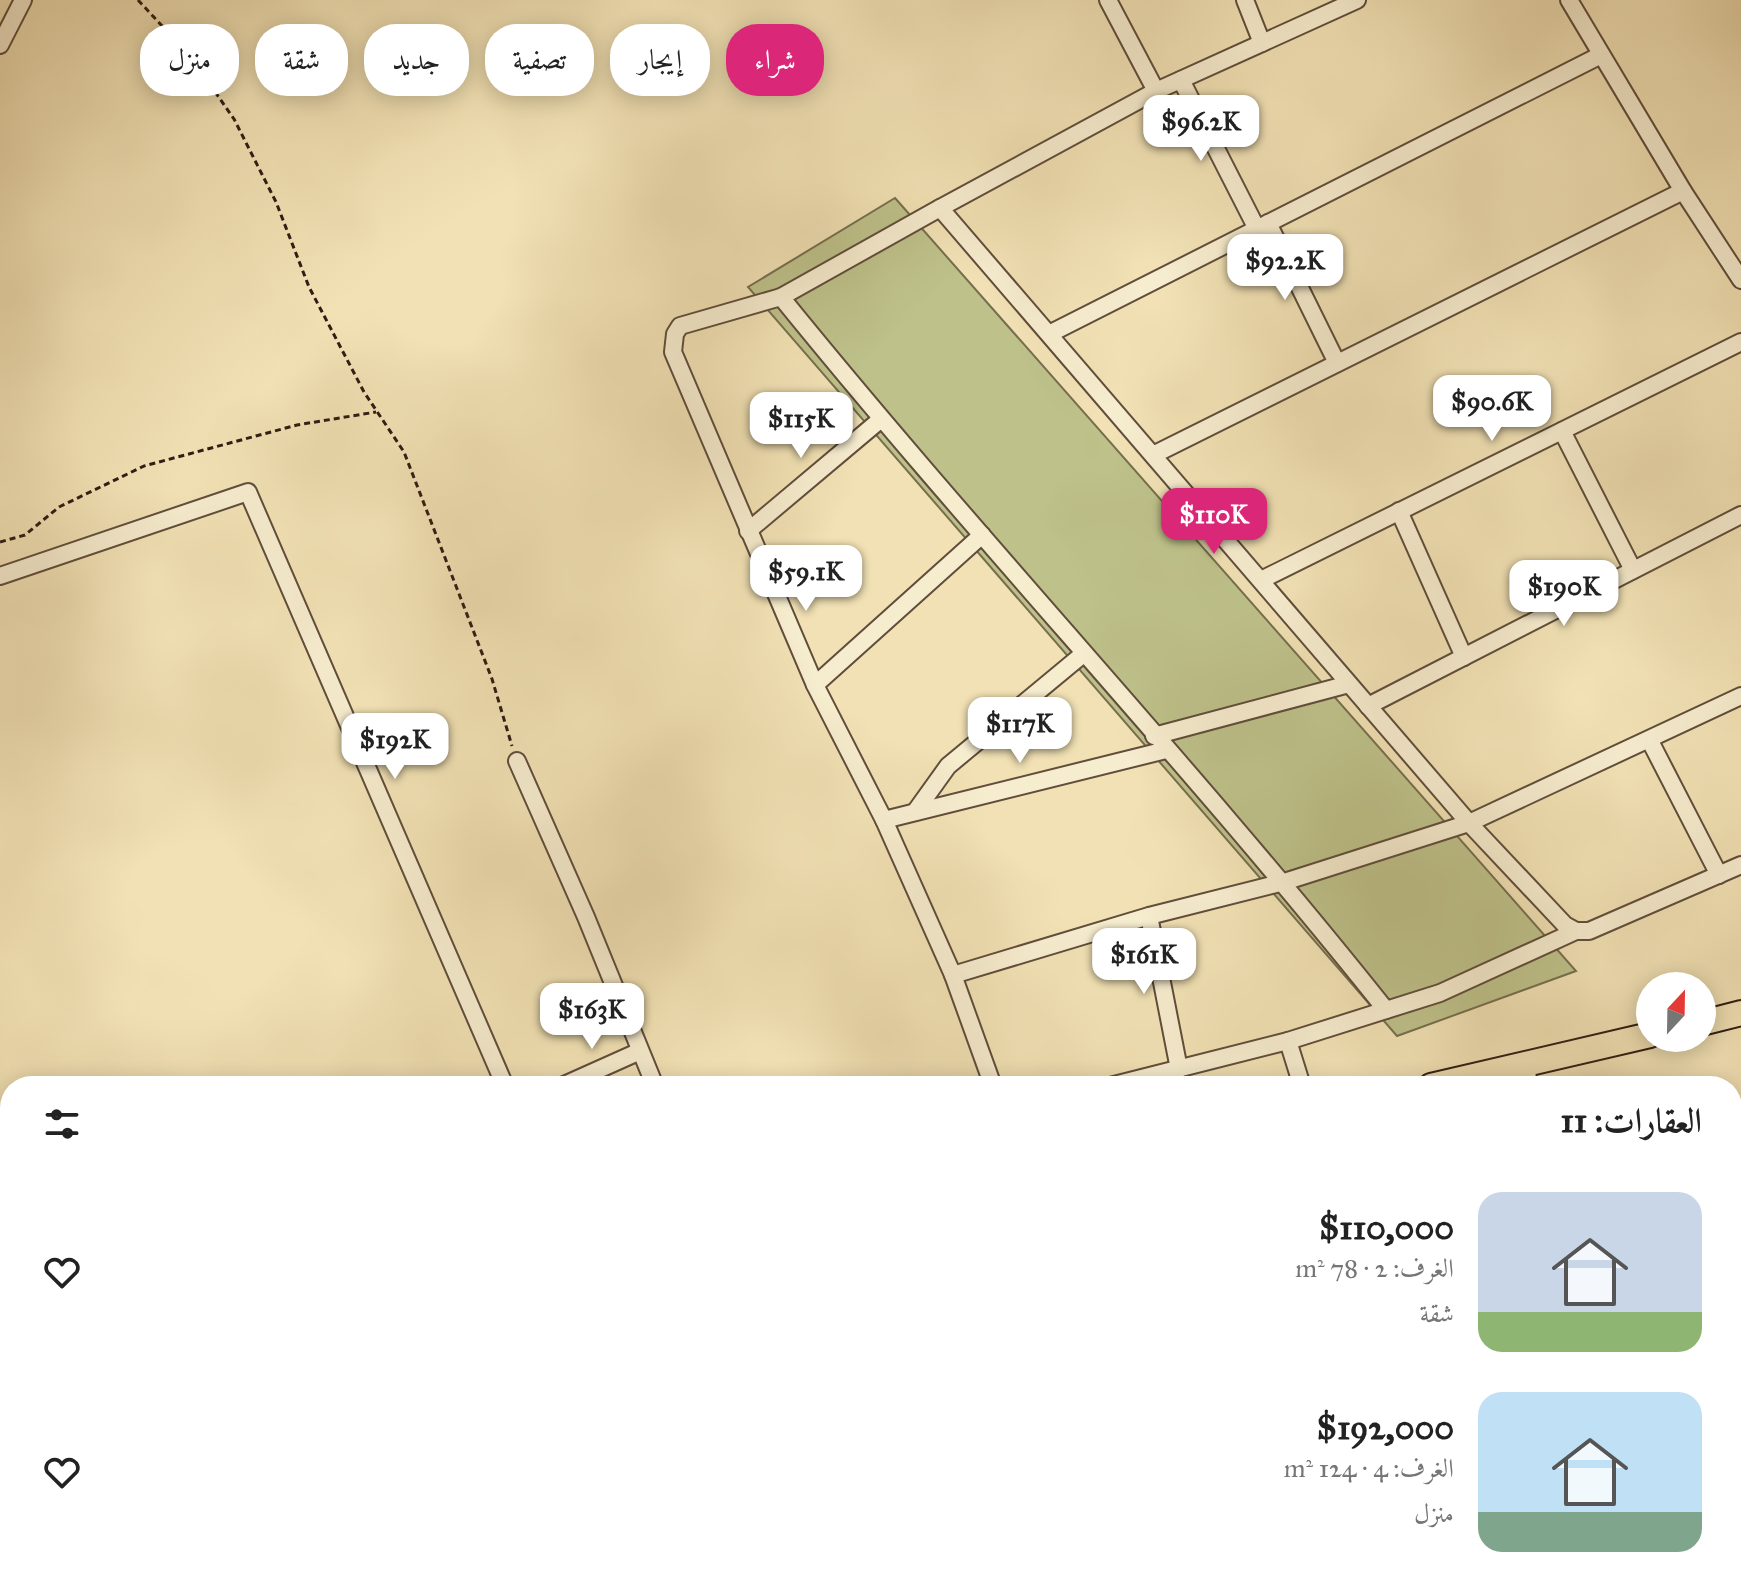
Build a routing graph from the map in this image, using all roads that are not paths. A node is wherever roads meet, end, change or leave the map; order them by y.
1 (23, 0) edge
2 (1108, 0) edge
3 (1245, 0) edge
4 (1357, 0) edge
5 (1569, 0) edge
6 (1262, 43) junction
7 (0, 45) edge
8 (1601, 55) junction
9 (1181, 80) junction
10 (1156, 91) junction
11 (1683, 191) junction
12 (940, 208) junction
13 (1263, 226) junction
14 (1741, 280) edge
15 (781, 297) junction
16 (1049, 334) junction
17 (1741, 342) edge
18 (1337, 363) junction
19 (880, 420) junction
20 (1562, 431) junction
21 (1153, 455) junction
22 (1399, 511) junction
23 (1741, 515) edge
24 (748, 531) junction
25 (982, 535) junction
26 (1633, 570) junction
27 (0, 576) edge
28 (1261, 580) junction
29 (1082, 655) junction
30 (1464, 657) junction
31 (1349, 684) junction
32 (815, 685) junction
33 (1741, 696) edge
34 (1368, 706) junction
35 (1154, 736) junction
36 (1650, 741) junction
37 (1166, 750) junction
38 (517, 761) road end
39 (915, 812) junction
40 (884, 820) junction
41 (1469, 823) junction
42 (1741, 865) edge
43 (1719, 875) junction
44 (1284, 882) junction
45 (1149, 916) junction
46 (1576, 931) junction
47 (953, 975) junction
48 (1386, 1010) junction
49 (1741, 1013) edge
50 (1716, 1019) edge
51 (1636, 1040) edge
52 (1288, 1041) junction
53 (638, 1052) junction
54 (1179, 1069) junction
55 (1528, 1075) edge
56 (501, 1076) edge
57 (584, 1076) edge
58 (650, 1076) edge
59 (989, 1076) edge
60 (1151, 1076) edge
61 (1299, 1076) edge

1 - 7 street
2 - 10 street
3 - 6 street
4 - 6 street
5 - 8 street
6 - 9 street
8 - 11 street
8 - 13 street
9 - 10 street
9 - 13 street
10 - 12 street
11 - 14 street
11 - 18 street
12 - 15 street
12 - 16 street
13 - 16 street
13 - 18 street
15 - 19 street
15 - 24 street
16 - 21 street
17 - 20 street
18 - 21 street
19 - 24 street
19 - 25 street
20 - 22 street
20 - 26 street
21 - 28 street
22 - 28 street
22 - 30 street
23 - 26 street
24 - 32 street
25 - 29 street
25 - 32 street
26 - 30 street
27 - 56 street
28 - 31 street
29 - 35 street
29 - 39 street
30 - 34 street
31 - 34 street
31 - 35 street
32 - 40 street
33 - 36 street
34 - 41 street
35 - 37 street
36 - 41 street
36 - 43 street
37 - 39 street
37 - 44 street
38 - 53 street
39 - 40 street
40 - 47 street
41 - 44 street
41 - 46 street
42 - 43 street
43 - 46 street
44 - 45 street
44 - 48 street
45 - 47 street
45 - 54 street
46 - 48 street
47 - 59 street
48 - 52 street
49 - 50 main road
51 - 55 main road
52 - 54 street
52 - 61 street
53 - 57 street
53 - 58 street
54 - 60 street

